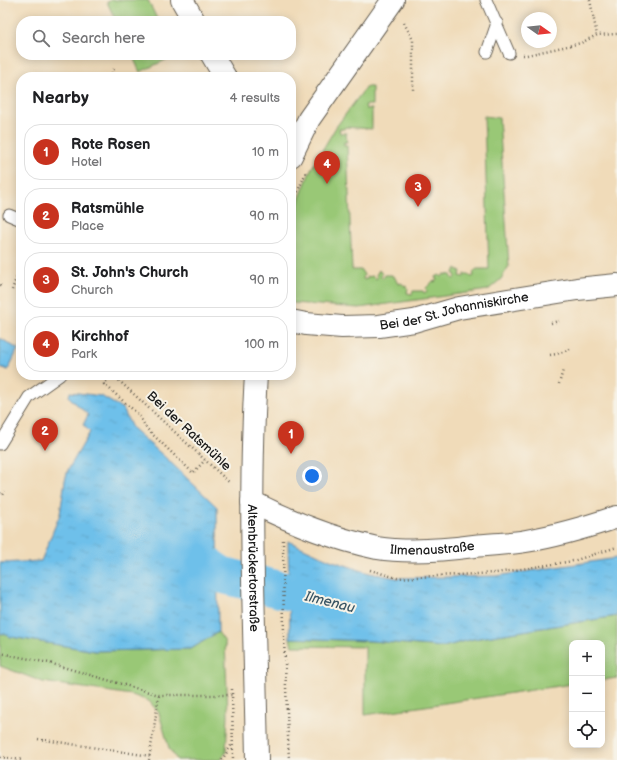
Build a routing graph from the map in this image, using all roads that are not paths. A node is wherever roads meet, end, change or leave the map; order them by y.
1 (182, 0) edge
2 (486, 0) edge
3 (392, 1) edge
4 (191, 16) edge
5 (496, 23) junction
6 (487, 52) dead end
7 (509, 53) road end
8 (215, 60) edge
9 (221, 72) edge
10 (296, 146) edge
11 (9, 216) dead end
12 (16, 218) edge
13 (617, 285) edge
14 (296, 322) edge
15 (53, 380) edge
16 (256, 380) edge
17 (0, 444) edge
18 (252, 512) junction
19 (617, 517) edge
20 (257, 760) edge

1 - 4 street
2 - 5 lane
3 - 10 street
5 - 6 lane
5 - 7 lane
8 - 9 street
11 - 12 lane
13 - 14 street, Bei der St. Johanniskirche
15 - 17 lane
16 - 18 street, Altenbrückertorstraße
18 - 19 street, Ilmenaustraße
18 - 20 street, Altenbrückertorstraße

